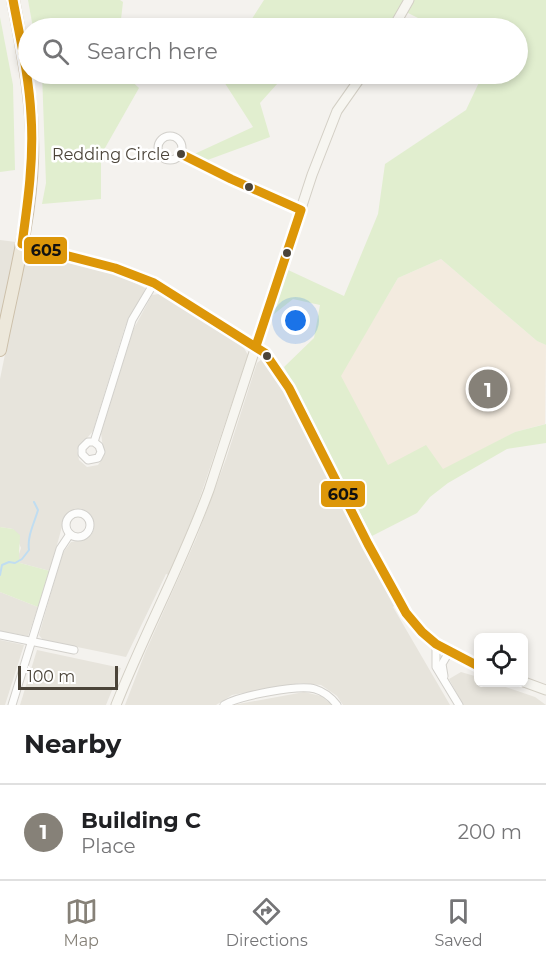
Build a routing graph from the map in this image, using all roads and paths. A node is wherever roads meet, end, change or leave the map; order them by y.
1 (13, 0) edge
2 (409, 0) edge
3 (399, 18) edge
4 (18, 27) edge
5 (28, 84) edge
6 (356, 84) edge
7 (181, 154) dead end
8 (301, 210) junction
9 (22, 244) junction
10 (154, 284) junction
11 (1, 342) edge
12 (256, 346) junction
13 (94, 442) dead end
14 (70, 534) dead end
15 (0, 635) edge
16 (32, 641) junction
17 (436, 644) junction
18 (74, 650) dead end
19 (449, 652) junction
20 (474, 664) edge
21 (445, 681) junction
22 (528, 683) edge
23 (546, 690) edge
24 (12, 705) edge
25 (116, 705) edge
26 (224, 705) edge
27 (337, 705) edge
28 (459, 705) edge

1 - 4 highway
2 - 3 street
5 - 9 highway
6 - 8 street
7 - 8 street
8 - 12 street
9 - 10 street
9 - 11 highway
10 - 12 street
10 - 13 street
12 - 17 street
12 - 25 street
14 - 16 street
15 - 16 street
16 - 18 street
16 - 24 street
17 - 19 street
17 - 21 street
19 - 20 street
19 - 21 street
21 - 28 street
22 - 23 street
26 - 27 street

